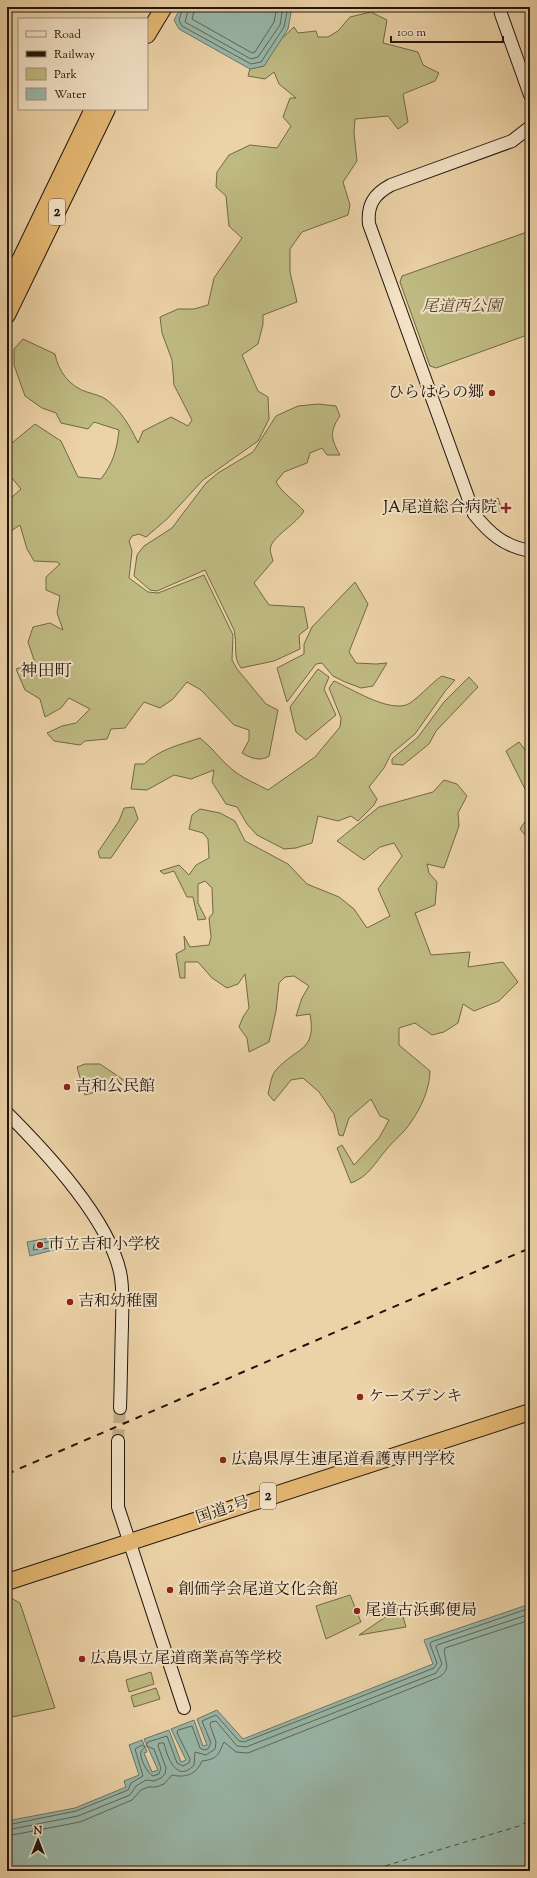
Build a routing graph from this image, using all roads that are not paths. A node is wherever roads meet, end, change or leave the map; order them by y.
1 (151, 7) edge
2 (164, 7) edge
3 (500, 7) edge
4 (145, 18) edge
5 (148, 33) edge
6 (530, 95) edge
7 (93, 110) edge
8 (107, 110) edge
9 (530, 127) edge
10 (7, 287) edge
11 (7, 315) edge
12 (530, 551) edge
13 (7, 1113) edge
14 (120, 1408) tunnel mouth
15 (530, 1412) edge
16 (118, 1441) tunnel mouth
17 (129, 1542) junction
18 (7, 1582) edge
19 (184, 1708) dead end

1 - 4 highway
2 - 5 highway
3 - 6 street
7 - 10 highway, 2
8 - 11 highway, 2
9 - 12 street
13 - 14 street
15 - 17 highway, 国道2号 / 2
16 - 17 street
17 - 18 highway, 国道2号 / 2
17 - 19 street

